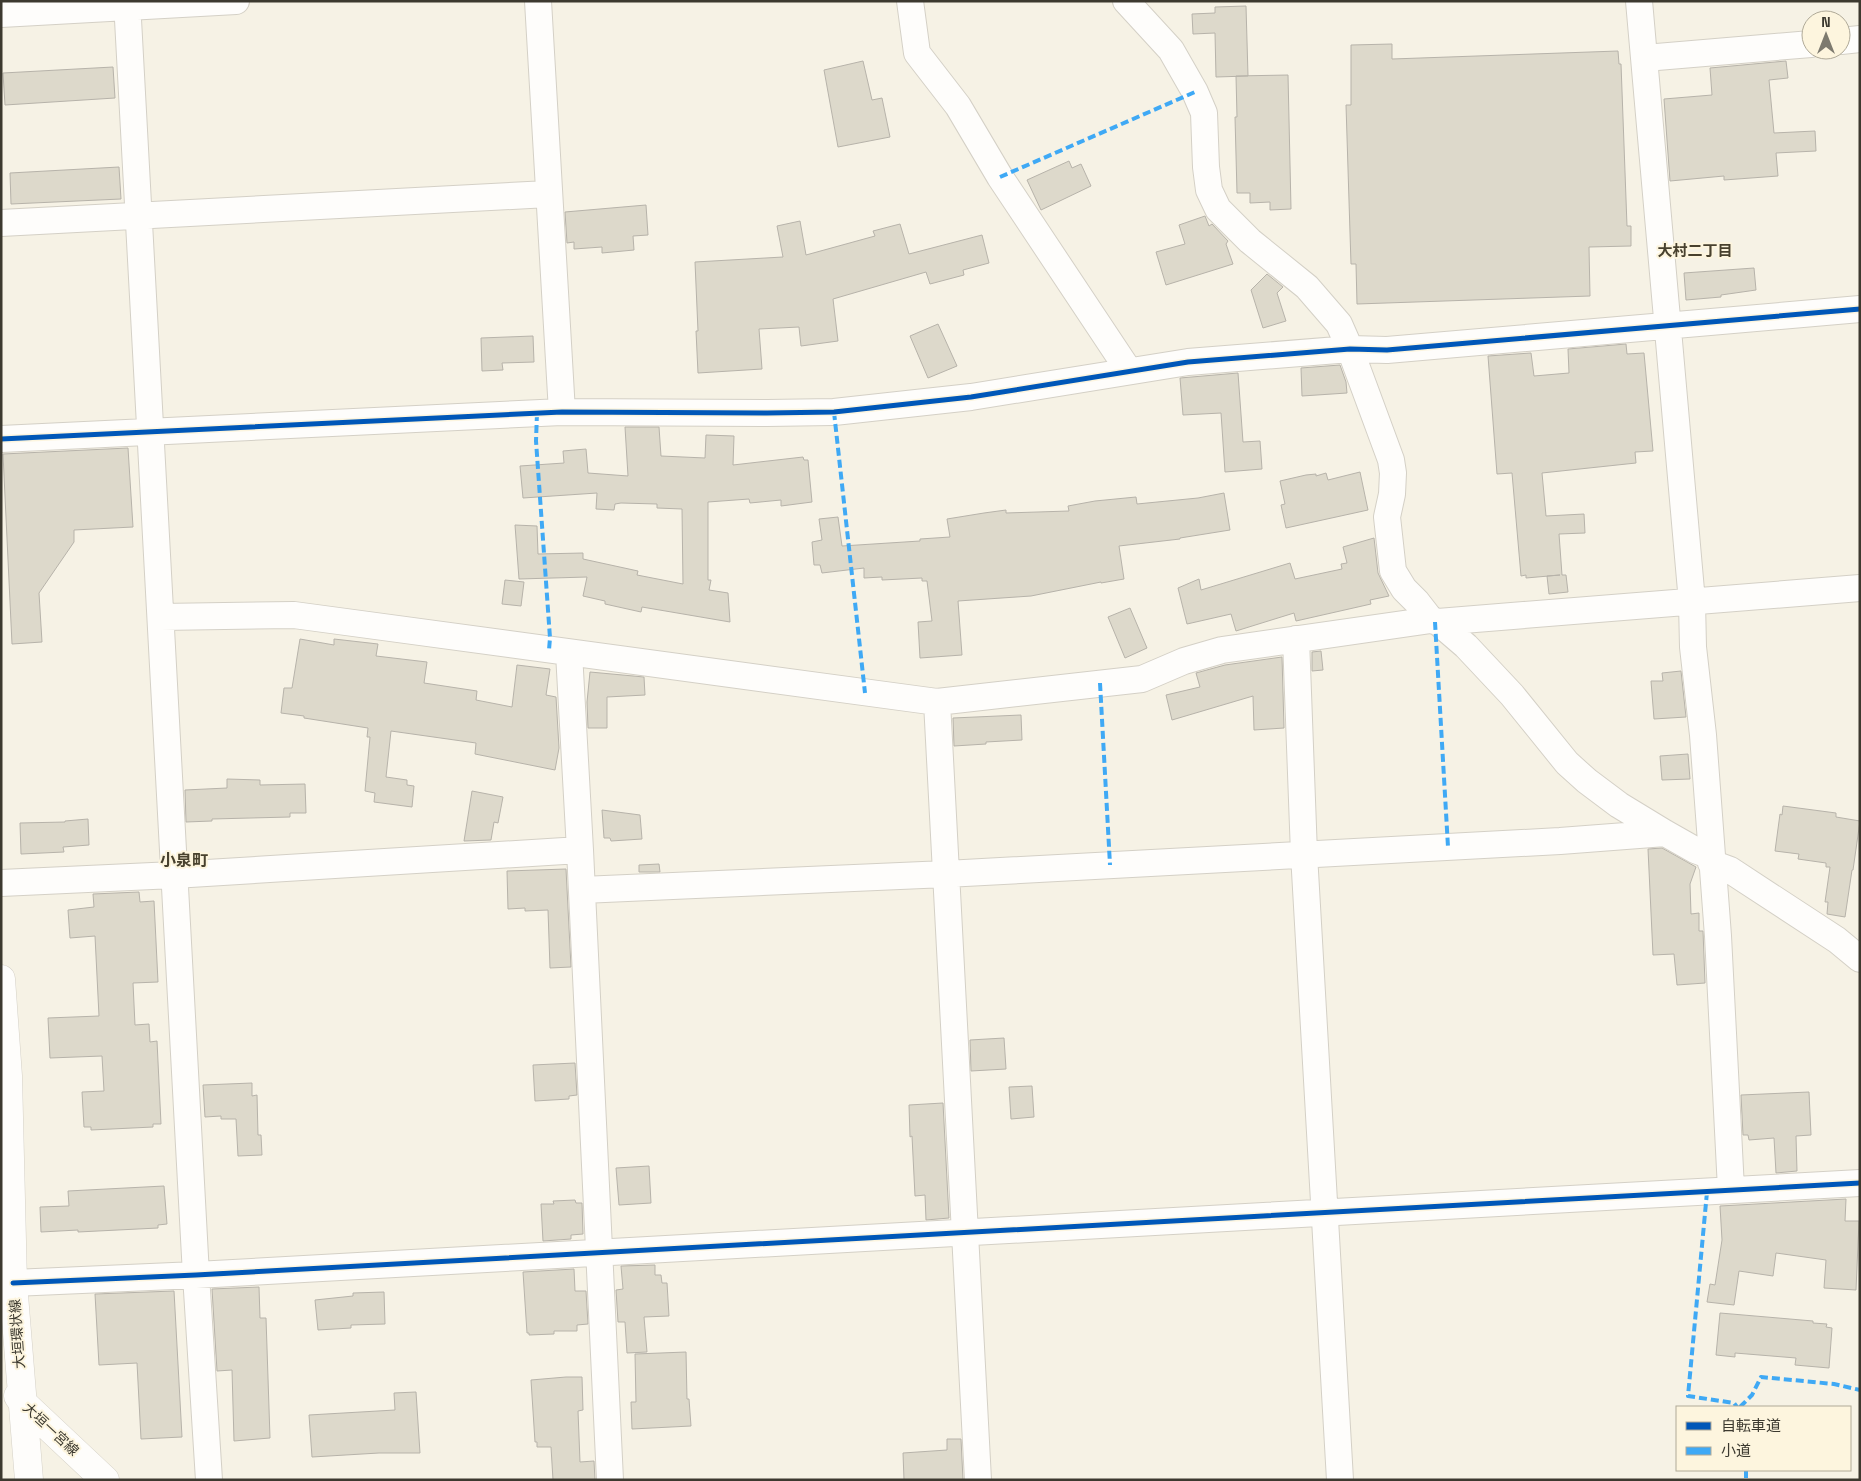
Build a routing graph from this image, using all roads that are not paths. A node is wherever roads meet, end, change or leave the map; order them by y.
1 (236, 1) edge
2 (538, 1) edge
3 (910, 1) edge
4 (1126, 1) edge
5 (1639, 1) edge
6 (127, 4) edge
7 (1, 14) edge
8 (1801, 45) edge
9 (1645, 58) junction
10 (548, 194) junction
11 (138, 216) junction
12 (1, 223) edge
13 (1860, 309) edge
14 (1667, 325) junction
15 (1350, 349) junction
16 (1129, 371) junction
17 (562, 412) junction
18 (151, 432) junction
19 (1, 439) edge
20 (1860, 588) edge
21 (1692, 602) junction
22 (161, 617) junction
23 (1435, 621) junction
24 (1296, 639) junction
25 (569, 653) junction
26 (937, 702) junction
27 (1665, 833) junction
28 (580, 850) junction
29 (1304, 854) junction
30 (1711, 859) junction
31 (946, 874) junction
32 (174, 875) junction
33 (1, 883) edge
34 (582, 890) junction
35 (1860, 959) edge
36 (1, 979) edge
37 (1860, 1183) edge
38 (1731, 1189) junction
39 (1325, 1212) junction
40 (964, 1232) junction
41 (599, 1252) junction
42 (196, 1275) junction
43 (13, 1283) junction
44 (1, 1373) edge
45 (23, 1404) junction
46 (29, 1480) edge
47 (105, 1480) edge
48 (209, 1480) edge
49 (610, 1480) edge
50 (978, 1480) edge
51 (1340, 1480) edge

1 - 6 street
2 - 10 street
3 - 16 street
4 - 15 street
5 - 9 street
6 - 7 street
6 - 11 street
8 - 9 street
9 - 14 street
10 - 11 street
10 - 17 street
11 - 12 street
11 - 18 street
13 - 14 street
14 - 15 street
14 - 21 street
15 - 16 street
15 - 23 street
16 - 17 street
17 - 18 street
18 - 19 street
18 - 22 street
20 - 21 street
21 - 23 street
21 - 30 street
22 - 25 street
22 - 32 street
23 - 24 street
23 - 27 street
24 - 26 street
24 - 29 street
25 - 26 street
25 - 28 street
26 - 31 street
27 - 29 street
27 - 30 street
28 - 32 street
28 - 34 street
29 - 31 street
29 - 39 street
30 - 35 street
30 - 38 street
31 - 34 street
31 - 40 street
32 - 33 street
32 - 42 street
34 - 41 street
36 - 43 main road, 大垣環状線
37 - 38 street
38 - 39 street
39 - 40 street
39 - 51 street
40 - 41 street
40 - 50 street
41 - 42 street
41 - 49 street
42 - 43 street
42 - 48 street
43 - 45 main road, 大垣環状線
44 - 45 main road, 大垣一宮線
45 - 46 main road, 大垣環状線
45 - 47 main road, 大垣一宮線

